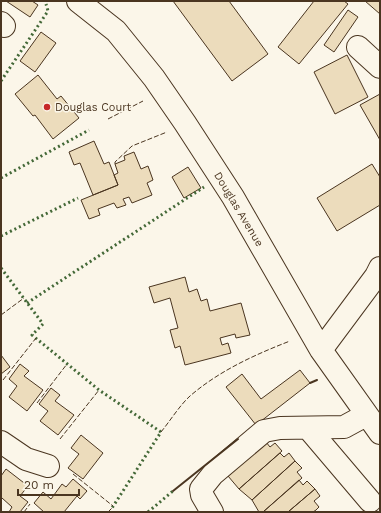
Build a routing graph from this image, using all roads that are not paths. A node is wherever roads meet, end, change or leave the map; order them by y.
1 (79, 1) edge
2 (358, 47) dead end
3 (380, 68) edge
4 (380, 268) edge
5 (321, 350) junction
6 (366, 415) junction
7 (308, 428) junction
8 (380, 433) edge
9 (1, 442) edge
10 (48, 466) dead end
11 (370, 500) dead end
12 (212, 512) edge

1 - 5 street, Douglas Avenue
2 - 3 street
4 - 5 street
5 - 6 street, Douglas Avenue
6 - 7 street
6 - 8 street, Douglas Avenue
7 - 11 street
7 - 12 street
9 - 10 street

